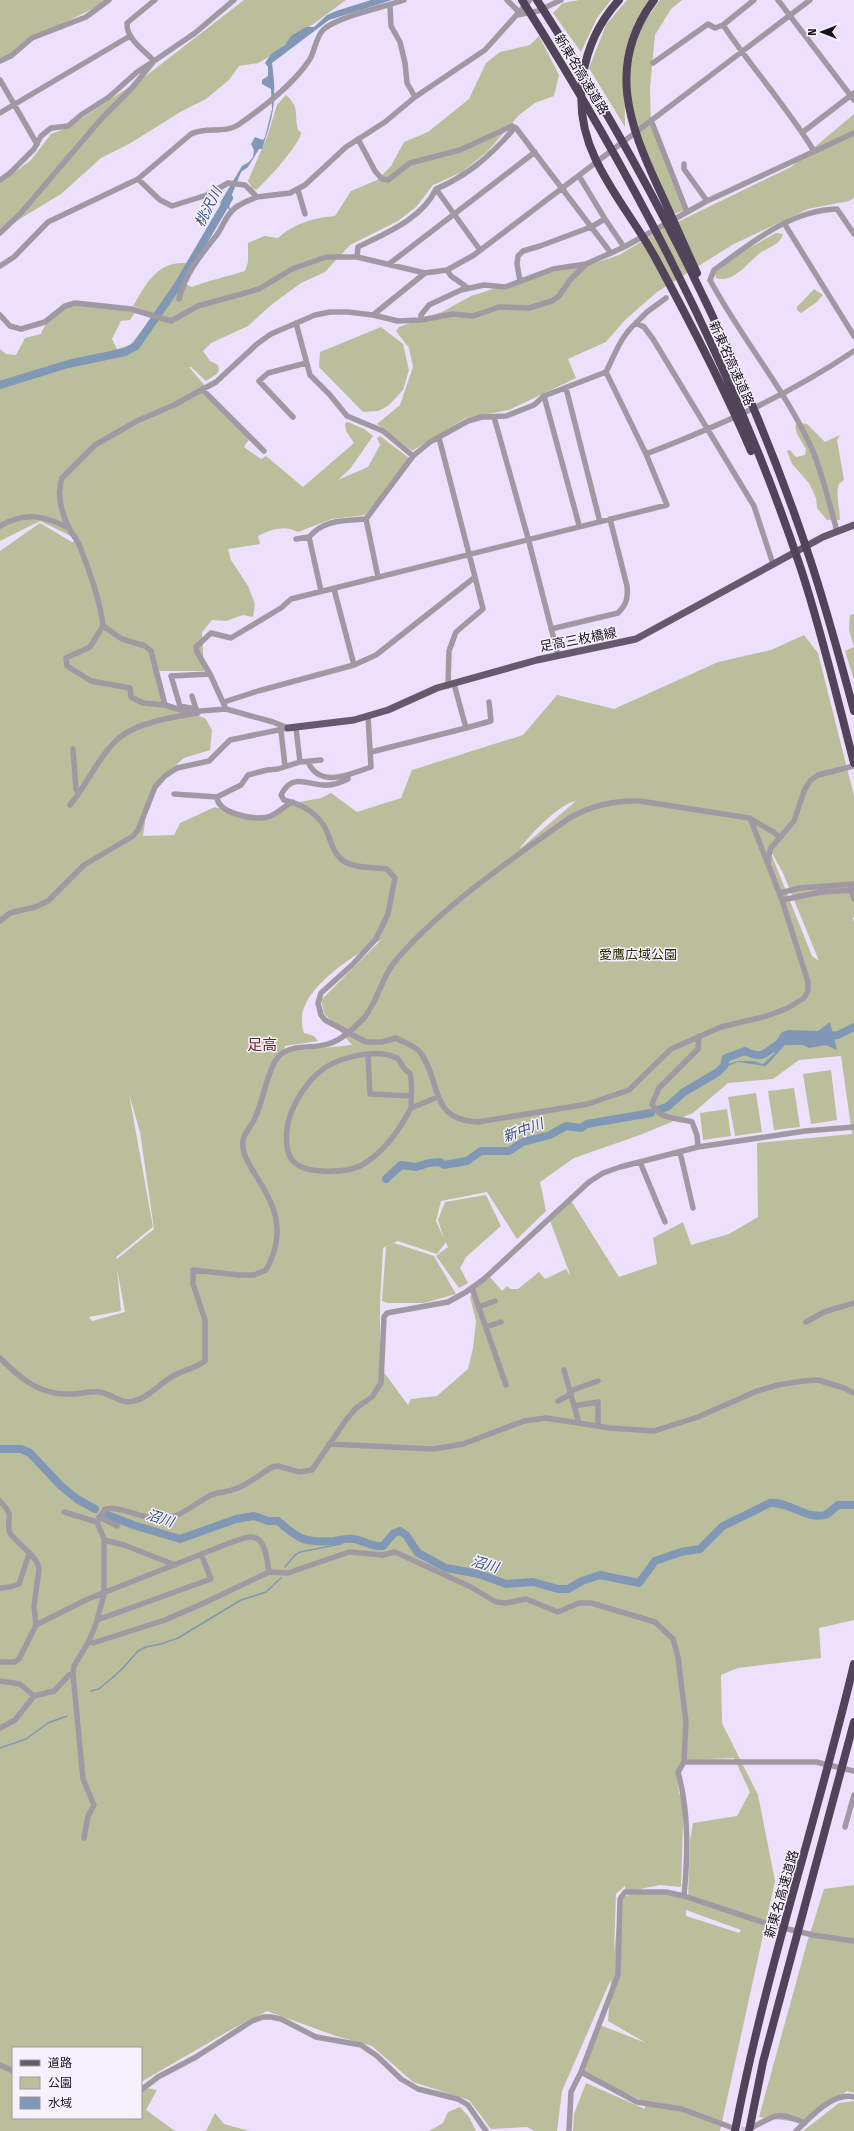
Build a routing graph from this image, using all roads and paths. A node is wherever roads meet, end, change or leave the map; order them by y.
1 (109, 0) edge
2 (156, 0) edge
3 (234, 0) edge
4 (404, 0) edge
5 (506, 0) edge
6 (522, 0) edge
7 (530, 0) edge
8 (537, 0) edge
9 (562, 0) edge
10 (619, 0) edge
11 (654, 0) edge
12 (754, 0) edge
13 (778, 0) edge
14 (810, 0) edge
15 (390, 6) junction
16 (518, 13) junction
17 (790, 15) junction
18 (722, 25) junction
19 (130, 36) junction
20 (741, 52) junction
21 (0, 61) edge
22 (154, 61) junction
23 (653, 63) dead end
24 (0, 80) edge
25 (853, 96) edge
26 (414, 97) junction
27 (13, 104) junction
28 (0, 113) edge
29 (650, 122) junction
30 (512, 126) junction
31 (803, 132) junction
32 (854, 133) edge
33 (358, 139) junction
34 (37, 144) junction
35 (814, 151) junction
36 (535, 152) junction
37 (684, 164) dead end
38 (580, 174) junction
39 (138, 179) junction
40 (0, 180) edge
41 (562, 188) junction
42 (436, 189) junction
43 (298, 190) junction
44 (257, 197) junction
45 (707, 201) junction
46 (686, 213) junction
47 (305, 214) dead end
48 (453, 214) junction
49 (604, 219) junction
50 (784, 223) junction
51 (591, 226) junction
52 (0, 233) edge
53 (854, 234) edge
54 (624, 248) junction
55 (480, 250) junction
56 (611, 253) junction
57 (357, 257) junction
58 (389, 264) junction
59 (586, 264) junction
60 (0, 266) edge
61 (447, 270) junction
62 (425, 273) junction
63 (520, 281) junction
64 (468, 288) junction
65 (666, 298) dead end
66 (179, 299) dead end
67 (372, 314) junction
68 (0, 315) edge
69 (421, 320) junction
70 (636, 323) junction
71 (296, 324) junction
72 (854, 336) edge
73 (854, 351) edge
74 (306, 363) junction
75 (606, 372) junction
76 (566, 388) junction
77 (202, 389) junction
78 (783, 395) junction
79 (544, 396) junction
80 (751, 404) junction
81 (293, 417) dead end
82 (494, 417) junction
83 (707, 430) junction
84 (439, 438) junction
85 (264, 451) dead end
86 (646, 454) junction
87 (411, 455) junction
88 (366, 519) junction
89 (610, 519) junction
90 (600, 522) junction
91 (579, 525) junction
92 (0, 526) edge
93 (854, 526) edge
94 (69, 528) junction
95 (837, 531) junction
96 (309, 537) junction
97 (528, 538) junction
98 (296, 539) dead end
99 (468, 553) junction
100 (775, 563) junction
101 (801, 568) junction
102 (378, 576) junction
103 (475, 577) junction
104 (334, 588) junction
105 (322, 591) junction
106 (103, 626) junction
107 (551, 629) junction
108 (558, 655) junction
109 (354, 665) junction
110 (210, 674) junction
111 (451, 685) junction
112 (192, 696) dead end
113 (224, 702) junction
114 (489, 702) dead end
115 (165, 705) junction
116 (226, 710) junction
117 (197, 711) junction
118 (854, 711) edge
119 (368, 716) junction
120 (466, 728) junction
121 (288, 729) junction
122 (73, 749) dead end
123 (371, 752) junction
124 (321, 760) dead end
125 (300, 762) junction
126 (308, 762) junction
127 (854, 764) edge
128 (285, 766) junction
129 (348, 775) junction
130 (79, 793) junction
131 (174, 794) dead end
132 (217, 796) junction
133 (293, 802) junction
134 (70, 805) dead end
135 (749, 818) junction
136 (779, 838) junction
137 (768, 864) junction
138 (852, 884) edge
139 (853, 891) edge
140 (780, 893) junction
141 (854, 898) edge
142 (782, 900) junction
143 (0, 921) edge
144 (348, 1033) junction
145 (699, 1036) junction
146 (368, 1055) junction
147 (411, 1096) junction
148 (438, 1097) junction
149 (411, 1108) junction
150 (854, 1127) edge
151 (698, 1148) junction
152 (680, 1152) junction
153 (640, 1162) junction
154 (693, 1208) dead end
155 (665, 1222) dead end
156 (472, 1288) junction
157 (495, 1301) dead end
158 (854, 1303) edge
159 (479, 1307) junction
160 (501, 1322) dead end
161 (806, 1322) dead end
162 (486, 1327) junction
163 (0, 1358) edge
164 (564, 1370) dead end
165 (598, 1381) dead end
166 (506, 1385) dead end
167 (570, 1393) junction
168 (854, 1393) edge
169 (558, 1401) dead end
170 (574, 1406) junction
171 (579, 1423) junction
172 (598, 1426) junction
173 (329, 1444) junction
174 (0, 1501) edge
175 (64, 1512) dead end
176 (98, 1520) junction
177 (117, 1526) dead end
178 (104, 1540) junction
179 (29, 1554) junction
180 (201, 1554) junction
181 (175, 1565) junction
182 (269, 1572) junction
183 (0, 1588) edge
184 (104, 1594) junction
185 (97, 1620) junction
186 (36, 1625) junction
187 (89, 1641) junction
188 (0, 1662) edge
189 (854, 1664) edge
190 (73, 1674) junction
191 (0, 1681) edge
192 (34, 1696) junction
193 (854, 1722) edge
194 (0, 1728) edge
195 (684, 1762) junction
196 (854, 1771) edge
197 (854, 1795) edge
198 (845, 1827) dead end
199 (84, 1838) dead end
200 (684, 1896) junction
201 (854, 1941) edge
202 (0, 2065) edge
203 (12, 2071) edge
204 (581, 2072) junction
205 (142, 2089) edge
206 (854, 2097) edge
207 (805, 2123) junction
208 (750, 2129) edge
209 (734, 2130) edge
210 (486, 2131) edge
211 (568, 2131) edge
212 (796, 2131) edge

1 - 21 street
2 - 19 street
3 - 22 street
4 - 15 street
5 - 16 street
6 - 101 highway, 新東名高速道路
7 - 16 street
8 - 80 highway, 新東名高速道路
9 - 16 street
10 - 101 highway
11 - 80 highway
12 - 18 street
13 - 17 street
14 - 17 street
15 - 26 street
15 - 39 street
16 - 26 street
17 - 20 street
17 - 25 street
18 - 20 street
18 - 23 street
19 - 22 street
19 - 27 street
20 - 29 street
20 - 31 street
22 - 34 street
22 - 52 street
24 - 27 street
25 - 31 street
26 - 33 street
27 - 28 street
27 - 34 street
29 - 38 street
29 - 46 street
30 - 33 street
30 - 36 street
30 - 42 street
31 - 35 street
32 - 35 street
33 - 43 street
34 - 40 street
35 - 45 street
36 - 41 street
36 - 48 street
37 - 45 street
38 - 41 street
38 - 49 street
39 - 44 street
39 - 60 street
41 - 51 street
41 - 55 street
42 - 48 street
42 - 57 street
43 - 44 street
43 - 47 street
44 - 66 street
45 - 46 street
46 - 54 street
48 - 55 street
48 - 58 street
49 - 51 street
49 - 54 street
50 - 53 street
50 - 72 street
50 - 78 street
51 - 56 street
51 - 63 street
54 - 56 street
55 - 61 street
56 - 59 street
57 - 58 street
57 - 68 street
58 - 62 street
59 - 63 street
59 - 69 street
61 - 62 street
61 - 64 street
62 - 67 street
63 - 64 street
64 - 69 street
65 - 70 street
67 - 69 street
67 - 71 street
70 - 75 street
70 - 83 street
71 - 74 street
71 - 77 street
73 - 78 street
74 - 81 street
74 - 87 street
75 - 76 street
75 - 86 street
76 - 79 street
76 - 90 street
77 - 85 street
77 - 94 street
78 - 83 street
78 - 95 street
79 - 82 street
79 - 91 street
80 - 118 highway, 新東名高速道路
82 - 84 street
82 - 97 street
83 - 86 street
83 - 100 street
84 - 87 street
84 - 99 street
86 - 89 street
87 - 88 street
88 - 96 street
88 - 102 street
89 - 90 street
89 - 107 street
90 - 91 street
91 - 97 street
92 - 94 street
93 - 95 main road, 足高三枚橋線
94 - 106 street
95 - 100 main road, 足高三枚橋線
96 - 98 street
96 - 105 street
97 - 99 street
97 - 107 street
99 - 102 street
99 - 103 street
100 - 108 main road, 足高三枚橋線
101 - 127 highway, 新東名高速道路
102 - 104 street
103 - 109 street
103 - 111 street
104 - 105 street
104 - 109 street
105 - 110 street
106 - 115 street
106 - 115 street
107 - 108 street
108 - 111 main road, 足高三枚橋線
109 - 113 street
110 - 113 street
110 - 117 street
111 - 119 main road, 足高三枚橋線
111 - 120 street
112 - 117 street
113 - 116 street
114 - 120 street
115 - 117 street
116 - 117 street
116 - 121 street
117 - 130 street
119 - 121 main road, 足高三枚橋線
119 - 123 street
120 - 123 street
121 - 125 street
121 - 128 street
121 - 143 street
122 - 130 street
123 - 129 street
124 - 126 street
125 - 126 street
125 - 128 street
126 - 129 street
127 - 136 street
128 - 132 street
129 - 133 street
130 - 134 street
131 - 132 street
132 - 133 street
133 - 144 street
135 - 136 street
135 - 137 street
135 - 144 street
136 - 137 street
137 - 140 street
138 - 139 street
138 - 140 street
139 - 141 street
139 - 142 street
140 - 142 street
142 - 145 street
144 - 148 street
144 - 163 street
145 - 148 street
145 - 151 street
146 - 147 street
146 - 147 street
146 - 149 street
147 - 149 street
148 - 149 street
150 - 151 street
151 - 152 street
152 - 153 street
152 - 154 street
153 - 155 street
153 - 156 street
156 - 159 street
156 - 173 street
157 - 159 street
158 - 161 street
159 - 162 street
160 - 162 street
162 - 166 street
164 - 167 street
165 - 167 street
167 - 169 street
167 - 170 street
168 - 172 street
170 - 171 street
170 - 172 street
171 - 172 street
171 - 173 street
173 - 176 street
174 - 179 street
175 - 176 street
176 - 177 street
176 - 178 street
178 - 181 street
178 - 184 street
179 - 183 street
179 - 186 street
180 - 181 street
180 - 182 street
180 - 185 street
181 - 184 street
182 - 187 street
182 - 195 street
184 - 185 street
184 - 186 street
185 - 187 street
186 - 188 street
187 - 190 street
189 - 209 highway, 新東名高速道路
190 - 192 street
190 - 199 street
191 - 192 street
192 - 194 street
193 - 208 highway, 新東名高速道路
195 - 196 street
195 - 200 street
197 - 198 street
200 - 201 street
200 - 204 street
202 - 203 street
204 - 209 street
204 - 211 street
205 - 210 street
206 - 207 street
207 - 208 street
207 - 212 street

